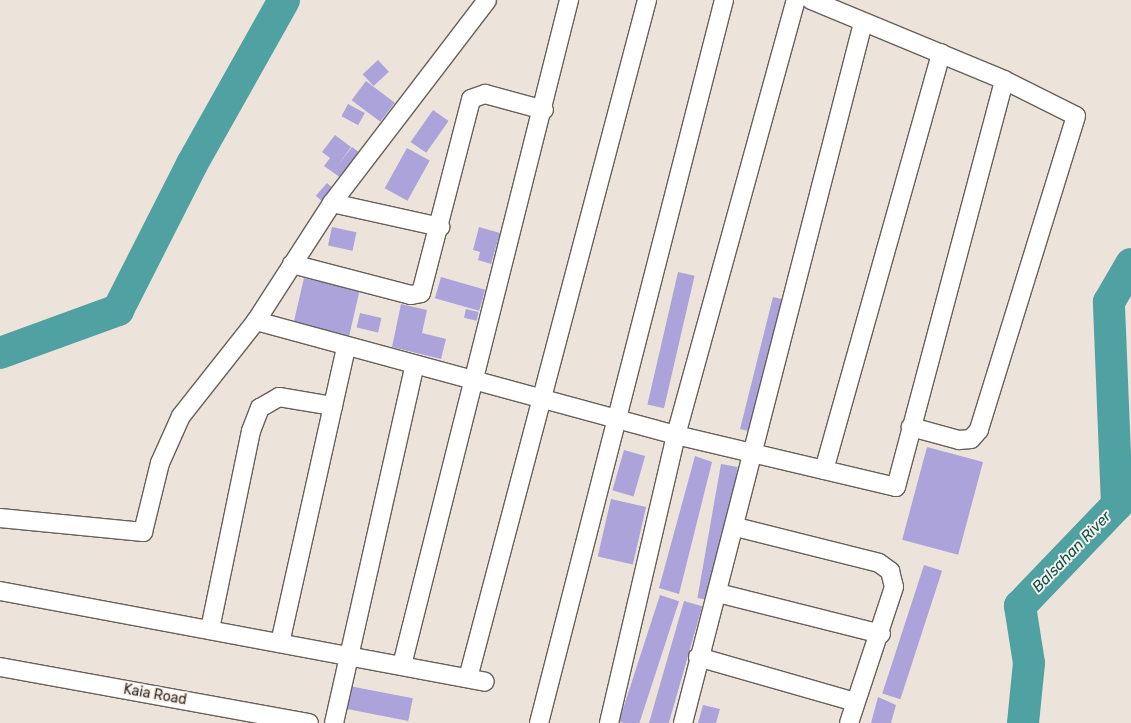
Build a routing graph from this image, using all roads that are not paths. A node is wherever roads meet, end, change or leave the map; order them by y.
1 (487, 0) edge
2 (569, 0) edge
3 (647, 0) edge
4 (724, 0) edge
5 (796, 0) edge
6 (811, 0) edge
7 (863, 23) junction
8 (941, 53) junction
9 (1004, 80) junction
10 (544, 110) junction
11 (332, 203) junction
12 (440, 227) junction
13 (292, 264) junction
14 (256, 321) junction
15 (346, 348) junction
16 (415, 365) junction
17 (474, 380) junction
18 (540, 397) junction
19 (333, 406) junction
20 (620, 417) junction
21 (911, 428) junction
22 (676, 435) junction
23 (751, 452) junction
24 (824, 470) junction
25 (0, 518) edge
26 (736, 527) junction
27 (0, 591) edge
28 (718, 593) junction
29 (210, 629) junction
30 (881, 634) junction
31 (280, 643) junction
32 (347, 655) junction
33 (698, 657) junction
34 (402, 665) junction
35 (0, 667) edge
36 (855, 702) junction
37 (309, 723) edge
38 (334, 723) edge
39 (539, 723) edge
40 (609, 723) edge
41 (683, 723) edge
42 (849, 723) edge

1 - 11 street
2 - 10 street
3 - 18 street
4 - 20 street
5 - 22 street
6 - 7 street
7 - 8 street
7 - 23 street
8 - 9 street
8 - 24 street
9 - 21 street
9 - 21 street
10 - 12 street
10 - 17 street
11 - 12 street
11 - 13 street
12 - 13 street
13 - 14 street
14 - 15 street
14 - 25 street
15 - 16 street
15 - 19 street
16 - 17 street
16 - 32 street
17 - 18 street
17 - 34 street
18 - 20 street
18 - 34 street
19 - 29 street
19 - 31 street
20 - 22 street
20 - 39 street
21 - 24 street
22 - 23 street
22 - 40 street
23 - 24 street
23 - 26 street
26 - 28 street
26 - 30 street
27 - 29 street
28 - 30 street
28 - 33 street
29 - 31 street
30 - 36 street
31 - 32 street
32 - 34 street
32 - 38 street
33 - 36 street
33 - 41 street
35 - 37 street, Kaia Road
36 - 42 street

